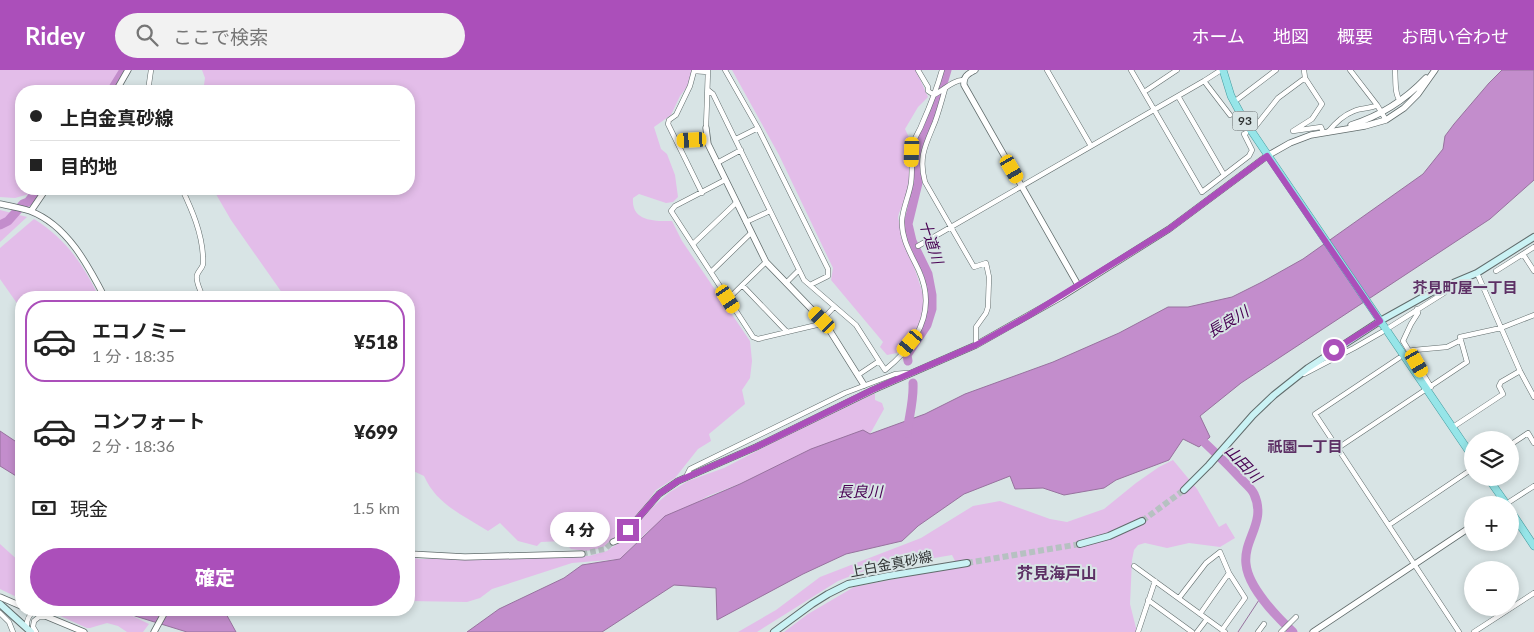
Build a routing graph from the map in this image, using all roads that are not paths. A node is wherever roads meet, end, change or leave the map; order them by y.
1 (128, 70) edge
2 (151, 70) edge
3 (725, 70) edge
4 (918, 70) edge
5 (942, 70) edge
6 (975, 70) edge
7 (1047, 70) edge
8 (1131, 70) edge
9 (1177, 70) edge
10 (1222, 70) edge
11 (1276, 70) edge
12 (1304, 70) edge
13 (1350, 70) edge
14 (1395, 70) edge
15 (1434, 70) edge
16 (708, 71) edge
17 (1305, 78) junction
18 (963, 80) junction
19 (1204, 82) junction
20 (119, 85) edge
21 (149, 85) edge
22 (945, 89) junction
23 (708, 90) junction
24 (1144, 92) junction
25 (935, 94) junction
26 (1178, 96) junction
27 (1400, 101) junction
28 (1234, 102) junction
29 (1378, 105) junction
30 (1154, 110) junction
31 (1382, 112) junction
32 (1230, 115) dead end
33 (1386, 120) junction
34 (1255, 127) dead end
35 (706, 128) joint
36 (758, 128) junction
37 (1328, 132) junction
38 (1246, 133) dead end
39 (707, 139) junction
40 (736, 139) junction
41 (677, 140) junction
42 (1091, 146) junction
43 (741, 150) junction
44 (1267, 156) junction
45 (717, 163) junction
46 (1224, 176) junction
47 (726, 180) junction
48 (1022, 186) junction
49 (702, 193) junction
50 (42, 195) edge
51 (184, 195) edge
52 (736, 202) junction
53 (0, 204) edge
54 (31, 211) junction
55 (770, 211) junction
56 (746, 222) junction
57 (950, 227) junction
58 (751, 233) junction
59 (1534, 237) edge
60 (694, 244) junction
61 (918, 246) dead end
62 (1534, 247) edge
63 (1523, 254) junction
64 (766, 262) junction
65 (799, 270) junction
66 (1496, 271) dead end
67 (1534, 271) edge
68 (711, 272) junction
69 (1476, 273) junction
70 (786, 283) junction
71 (810, 285) junction
72 (1078, 285) junction
73 (743, 286) junction
74 (1445, 286) junction
75 (101, 291) edge
76 (201, 291) edge
77 (728, 299) junction
78 (834, 307) junction
79 (1417, 309) junction
80 (1534, 315) edge
81 (823, 321) junction
82 (1380, 321) junction
83 (1390, 327) dead end
84 (1501, 328) junction
85 (787, 332) junction
86 (1382, 332) dead end
87 (1461, 340) junction
88 (976, 345) junction
89 (1409, 351) junction
90 (1400, 358) dead end
91 (879, 361) junction
92 (1520, 370) junction
93 (911, 373) junction
94 (858, 375) junction
95 (1290, 382) junction
96 (864, 385) junction
97 (1429, 388) junction
98 (1534, 397) edge
99 (1453, 427) junction
100 (1519, 439) edge
101 (1534, 443) edge
102 (1464, 444) edge
103 (1338, 448) junction
104 (1464, 474) edge
105 (686, 477) junction
106 (1534, 486) edge
107 (1184, 490) tunnel mouth
108 (1519, 496) edge
109 (1142, 522) tunnel mouth
110 (1519, 523) edge
111 (1389, 525) junction
112 (1464, 531) edge
113 (613, 542) tunnel mouth
114 (1533, 542) edge
115 (1080, 544) tunnel mouth
116 (415, 554) edge
117 (582, 554) tunnel mouth
118 (967, 563) tunnel mouth
119 (1414, 564) junction
120 (1134, 566) dead end
121 (1229, 573) junction
122 (1155, 581) junction
123 (1534, 593) edge
124 (0, 598) edge
125 (1179, 598) junction
126 (1148, 600) junction
127 (0, 604) edge
128 (15, 604) edge
129 (0, 614) edge
130 (1200, 614) junction
131 (29, 616) edge
132 (163, 616) edge
133 (49, 617) joint
134 (1207, 619) junction
135 (1294, 619) dead end
136 (1264, 624) dead end
137 (29, 630) edge
138 (1224, 631) edge
139 (13, 632) edge
140 (36, 632) edge
141 (83, 632) edge
142 (154, 632) edge
143 (774, 632) edge
144 (1138, 632) edge
145 (1192, 632) edge
146 (1197, 632) edge
147 (1258, 632) edge
148 (1282, 632) edge
149 (1314, 632) edge
150 (1459, 632) edge
151 (1474, 632) edge

1 - 20 street
2 - 21 street
3 - 36 street
4 - 25 street
5 - 25 street
6 - 18 street
7 - 42 street
8 - 24 street
9 - 24 street
10 - 19 street
10 - 28 main road, 93
11 - 28 street
12 - 17 street
13 - 29 street
14 - 27 street
15 - 27 street
15 - 33 street
16 - 23 street
16 - 41 street
17 - 34 street
17 - 37 street
18 - 22 street
18 - 48 street
19 - 26 street
19 - 32 street
22 - 25 street
22 - 57 street
23 - 35 street
23 - 40 street
24 - 30 street
25 - 91 street
26 - 30 street
26 - 46 street
27 - 31 street
28 - 44 main road, 93
29 - 31 street
29 - 37 street
30 - 42 street
30 - 46 street
31 - 33 street
31 - 37 street
33 - 37 street
35 - 39 street
36 - 40 street
36 - 71 street
37 - 44 street
38 - 46 street
39 - 41 street
39 - 45 street
40 - 43 street
41 - 49 street
42 - 48 street
43 - 45 street
43 - 55 street
44 - 72 street
44 - 82 main road, 93
45 - 47 street
47 - 49 street
47 - 52 street
48 - 57 street
48 - 72 street
49 - 60 street
50 - 54 street
51 - 76 street
52 - 56 street
52 - 60 street
53 - 54 street
54 - 75 street
55 - 56 street
55 - 65 street
56 - 58 street
57 - 61 street
57 - 88 street
58 - 64 street
58 - 68 street
59 - 69 main road
60 - 68 street
62 - 63 street
63 - 66 street
63 - 67 street
64 - 70 street
64 - 73 street
65 - 70 street
65 - 71 street
68 - 77 street
69 - 74 main road
69 - 84 street
70 - 81 street
71 - 78 street
72 - 88 street
73 - 77 street
73 - 85 street
74 - 79 street
74 - 82 main road
77 - 85 street
78 - 81 street
78 - 91 street
79 - 83 street
79 - 89 street
80 - 84 street
81 - 85 street
81 - 94 street
82 - 95 main road
82 - 97 main road, 93
84 - 87 street
84 - 92 street
86 - 95 street
87 - 89 street
87 - 97 street
88 - 93 street
89 - 97 street
90 - 103 street
91 - 94 street
92 - 98 street
92 - 99 street
93 - 96 street
93 - 105 street
94 - 96 street
95 - 107 main road
96 - 105 street
97 - 99 main road, 93
97 - 103 street
99 - 102 main road, 93
100 - 101 street
103 - 111 street
104 - 111 street
105 - 113 street
106 - 108 street
109 - 115 main road
110 - 114 main road
111 - 119 street
112 - 119 street
116 - 117 street
118 - 143 main road, 上白金真砂線
119 - 149 street
119 - 150 street
120 - 122 street
121 - 125 street
121 - 130 street
121 - 138 street
122 - 125 street
122 - 126 street
123 - 151 street
124 - 128 street
125 - 130 street
126 - 144 street
126 - 145 street
127 - 137 main road
129 - 139 street
130 - 134 street
131 - 137 street
132 - 142 street
133 - 140 street
133 - 141 street
134 - 138 street
134 - 146 street
135 - 148 street
136 - 147 street

